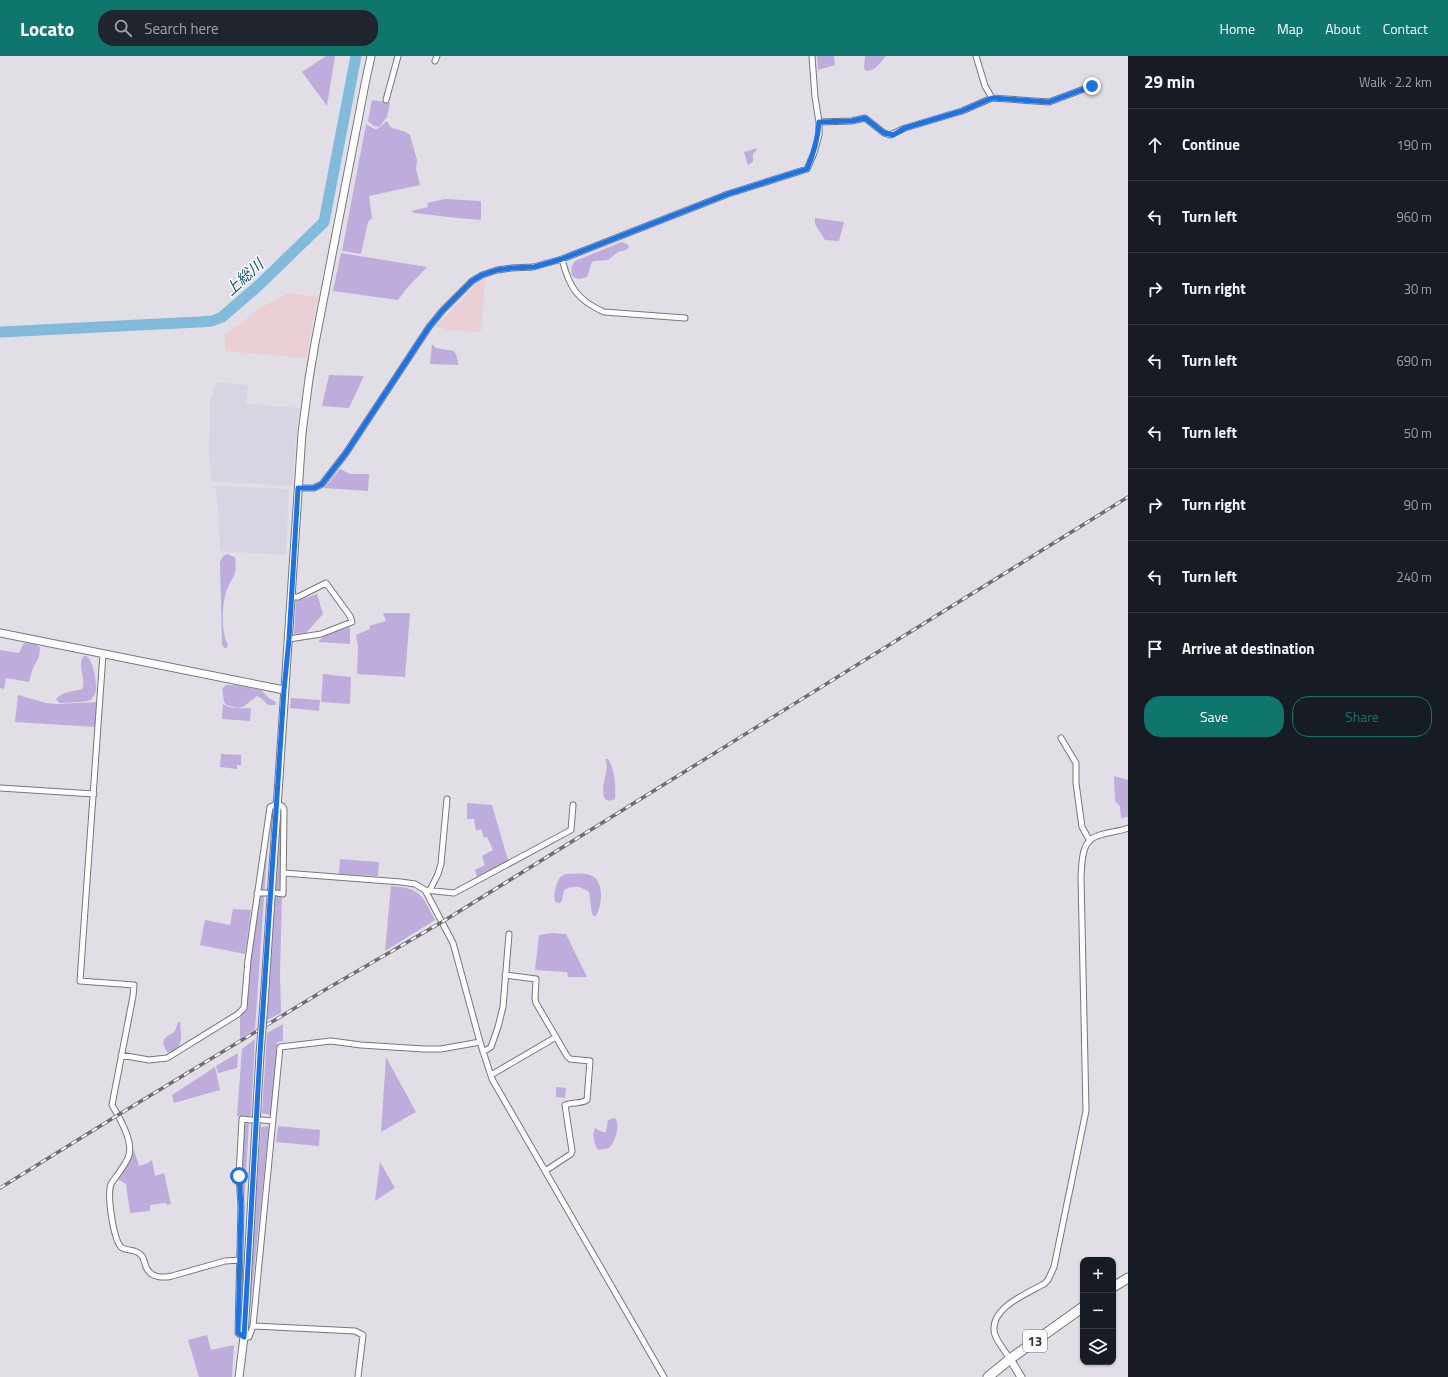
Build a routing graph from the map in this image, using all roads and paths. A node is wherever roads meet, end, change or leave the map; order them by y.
1 (371, 56) edge
2 (398, 56) edge
3 (812, 56) edge
4 (976, 56) edge
5 (1092, 86) dead end
6 (992, 98) junction
7 (386, 100) dead end
8 (819, 122) junction
9 (562, 259) junction
10 (685, 318) dead end
11 (298, 488) junction
12 (292, 597) junction
13 (0, 633) edge
14 (289, 639) junction
15 (103, 654) junction
16 (284, 690) junction
17 (1061, 738) dead end
18 (0, 788) edge
19 (94, 794) junction
20 (447, 799) dead end
21 (277, 804) junction
22 (573, 805) dead end
23 (1128, 828) edge
24 (1090, 841) junction
25 (284, 873) junction
26 (427, 890) junction
27 (257, 893) junction
28 (266, 893) dead end
29 (277, 893) dead end
30 (509, 934) dead end
31 (506, 975) junction
32 (556, 1037) junction
33 (480, 1042) junction
34 (483, 1052) junction
35 (121, 1055) junction
36 (491, 1075) junction
37 (251, 1120) dead end
38 (262, 1120) dead end
39 (273, 1121) junction
40 (545, 1171) junction
41 (240, 1260) junction
42 (1128, 1278) edge
43 (1116, 1285) edge
44 (1080, 1309) edge
45 (253, 1326) junction
46 (244, 1337) junction
47 (1010, 1359) junction
48 (239, 1377) edge
49 (358, 1377) edge
50 (664, 1377) edge
51 (988, 1377) edge
52 (1021, 1377) edge

1 - 11 street
2 - 7 street
3 - 8 street
4 - 6 street
5 - 6 street
6 - 8 street
8 - 9 street
9 - 10 street
9 - 11 street
11 - 12 street
12 - 14 street
12 - 14 street
13 - 15 street
14 - 16 street
15 - 16 street
15 - 19 street
16 - 21 street
17 - 24 street
18 - 19 street
19 - 35 street
20 - 26 street
21 - 25 street
21 - 27 street
21 - 46 street, bridge
22 - 26 street
23 - 24 street
24 - 47 street
25 - 26 street
25 - 29 street
26 - 33 street
27 - 28 street
27 - 35 street
30 - 31 street
31 - 32 street
31 - 34 street
32 - 36 street
32 - 40 street
33 - 34 street
33 - 39 street
34 - 36 street
35 - 41 street
36 - 40 street
37 - 41 street
38 - 39 street
39 - 45 street
40 - 50 street
41 - 46 street
42 - 43 highway
44 - 47 highway, 13
45 - 46 street
45 - 49 street
46 - 48 street
47 - 51 highway, 13
47 - 52 street

